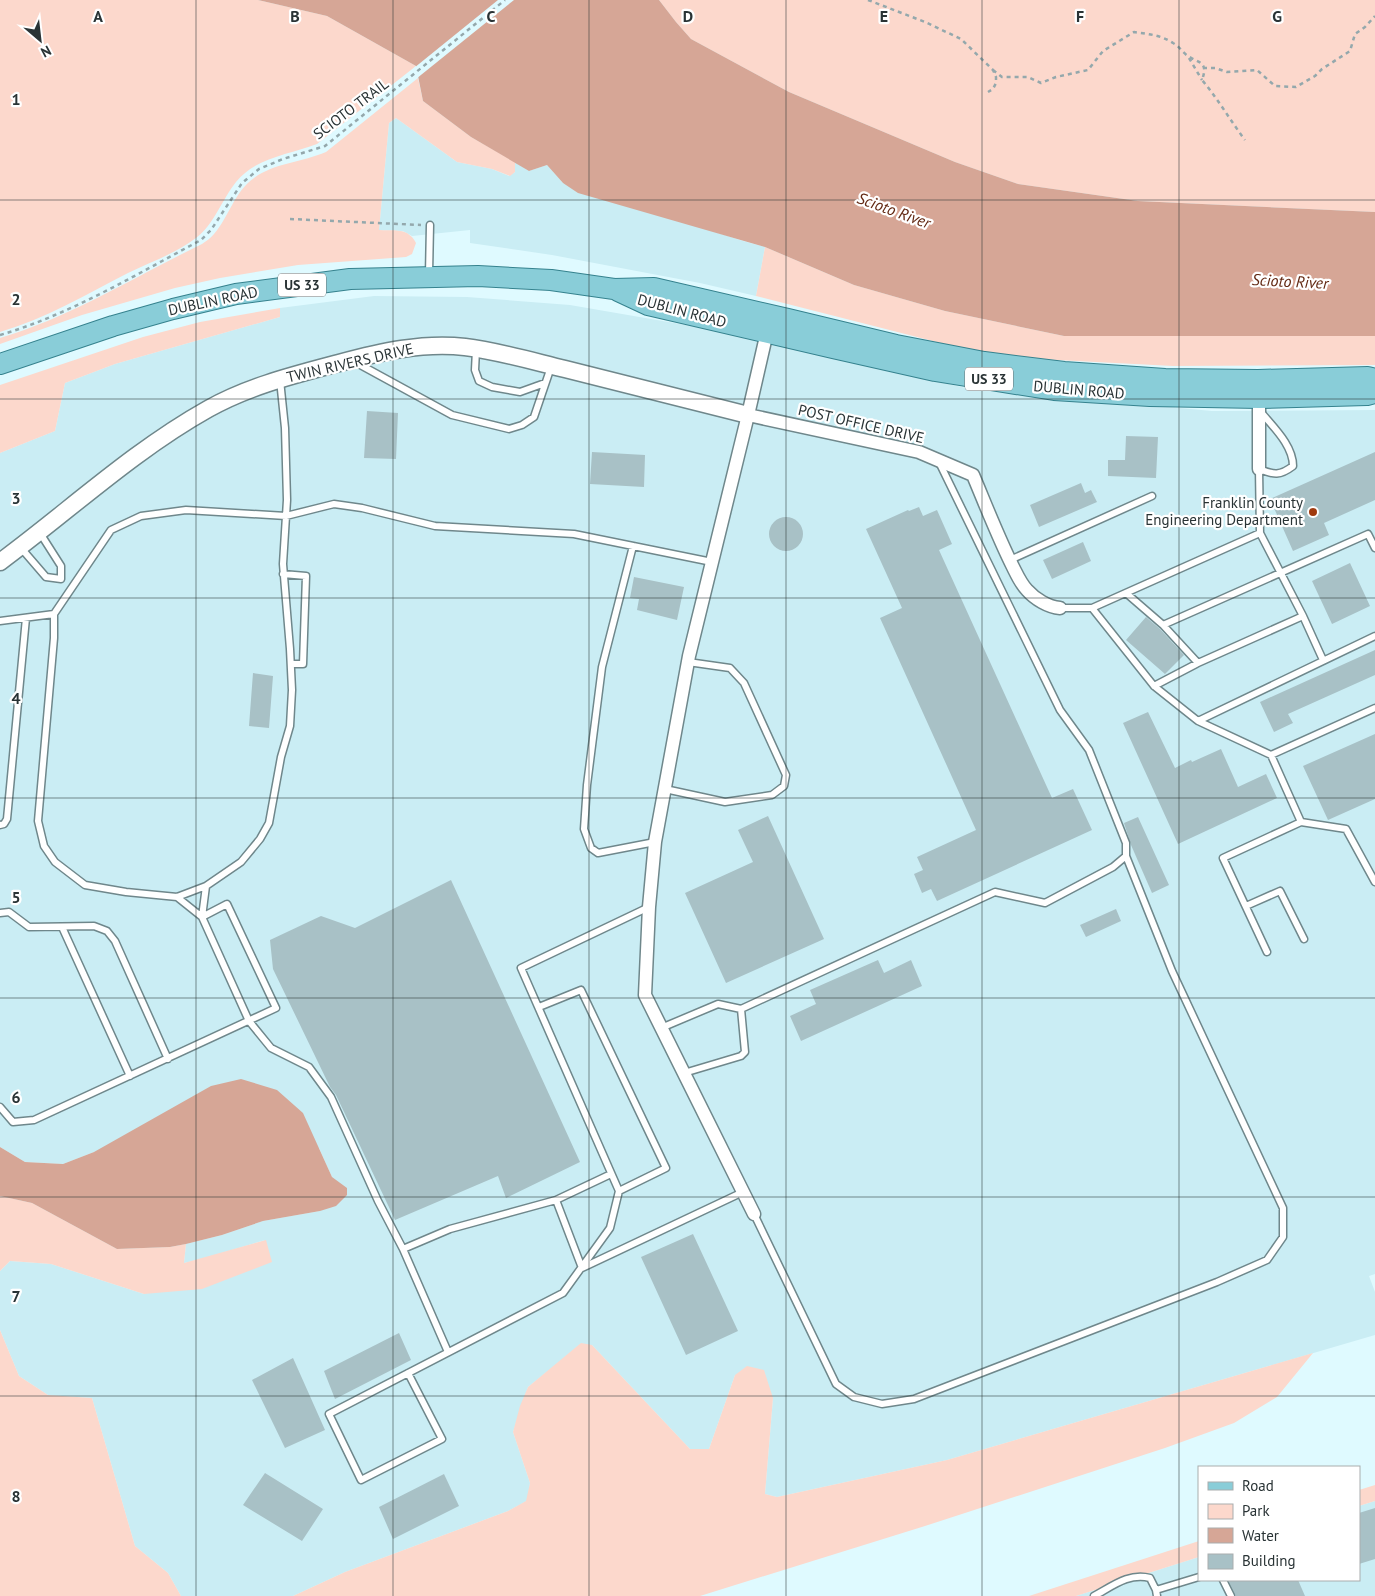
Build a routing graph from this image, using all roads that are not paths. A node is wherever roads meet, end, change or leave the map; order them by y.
1 (430, 225) road end
2 (429, 276) junction
3 (614, 289) junction
4 (767, 332) junction
5 (476, 349) junction
6 (350, 360) junction
7 (0, 364) edge
8 (551, 366) junction
9 (280, 378) junction
10 (1375, 379) edge
11 (546, 383) junction
12 (1375, 393) edge
13 (1259, 404) junction
14 (748, 415) junction
15 (939, 461) junction
16 (1259, 469) junction
17 (1152, 496) dead end
18 (286, 516) junction
19 (39, 533) junction
20 (1260, 533) junction
21 (633, 546) junction
22 (20, 547) junction
23 (1375, 548) edge
24 (1010, 560) junction
25 (0, 562) edge
26 (712, 562) junction
27 (1280, 573) junction
28 (283, 574) junction
29 (61, 579) junction
30 (72, 587) junction
31 (1126, 593) junction
32 (1060, 608) joint
33 (1092, 608) junction
34 (54, 614) junction
35 (1303, 616) junction
36 (26, 618) junction
37 (0, 621) edge
38 (1162, 625) junction
39 (1375, 636) edge
40 (1323, 660) junction
41 (688, 662) junction
42 (1198, 663) junction
43 (291, 664) junction
44 (1154, 686) junction
45 (1375, 708) edge
46 (1198, 721) junction
47 (1271, 755) junction
48 (665, 789) junction
49 (1301, 822) junction
50 (0, 825) edge
51 (655, 842) junction
52 (1126, 856) junction
53 (1375, 882) edge
54 (206, 886) junction
55 (177, 897) junction
56 (1246, 906) junction
57 (649, 907) junction
58 (0, 913) edge
59 (202, 917) junction
60 (62, 927) junction
61 (1304, 939) dead end
62 (1267, 952) dead end
63 (539, 1008) junction
64 (741, 1008) junction
65 (249, 1021) junction
66 (661, 1028) junction
67 (168, 1059) junction
68 (684, 1073) junction
69 (130, 1076) junction
70 (0, 1107) edge
71 (611, 1174) junction
72 (619, 1191) junction
73 (743, 1192) junction
74 (556, 1200) junction
75 (754, 1214) joint
76 (403, 1249) junction
77 (582, 1268) junction
78 (448, 1352) junction
79 (408, 1373) junction
80 (1198, 1576) edge
81 (1224, 1581) edge
82 (1157, 1593) edge
83 (1094, 1596) edge
84 (1231, 1596) edge

1 - 2 lane
2 - 3 main road, DUBLIN ROAD / US 33
2 - 7 main road, DUBLIN ROAD / US 33
3 - 4 main road, DUBLIN ROAD / US 33
3 - 10 main road, DUBLIN ROAD / US 33
4 - 13 main road, DUBLIN ROAD / US 33
4 - 14 street
5 - 6 street, TWIN RIVERS DRIVE
5 - 8 street, TWIN RIVERS DRIVE
5 - 11 lane
6 - 9 street, TWIN RIVERS DRIVE
6 - 11 lane
8 - 11 lane
8 - 14 street, TWIN RIVERS DRIVE
9 - 18 lane
9 - 19 street, TWIN RIVERS DRIVE
12 - 13 main road, DUBLIN ROAD / US 33
13 - 16 street
13 - 16 lane
14 - 15 street, POST OFFICE DRIVE
14 - 26 street
15 - 24 street, POST OFFICE DRIVE
15 - 52 lane
16 - 20 lane
17 - 24 lane
18 - 21 lane
18 - 28 lane
18 - 30 lane
19 - 22 street, TWIN RIVERS DRIVE
19 - 29 lane
20 - 27 lane
20 - 31 lane
21 - 26 lane
21 - 51 lane
22 - 25 street, TWIN RIVERS DRIVE
22 - 29 lane
23 - 27 lane
24 - 32 street, POST OFFICE DRIVE
26 - 41 street
27 - 35 lane
27 - 38 lane
28 - 43 lane
28 - 43 lane
29 - 30 lane
30 - 34 lane
31 - 33 lane
31 - 38 lane
32 - 33 lane
33 - 44 lane
34 - 36 lane
34 - 55 lane
35 - 40 lane
35 - 42 lane
36 - 37 lane
36 - 50 lane
38 - 42 lane
39 - 40 lane
40 - 46 lane
41 - 48 street
41 - 48 lane
42 - 44 lane
43 - 54 lane
44 - 46 lane
45 - 47 lane
46 - 47 lane
47 - 49 lane
48 - 51 street
49 - 53 lane
49 - 56 lane
51 - 57 street
52 - 64 lane
52 - 75 lane
54 - 55 lane
54 - 59 lane
55 - 59 lane
56 - 61 lane
56 - 62 lane
57 - 63 lane
57 - 66 street
58 - 60 lane
59 - 65 lane
59 - 65 lane
60 - 67 lane
60 - 69 lane
63 - 71 lane
63 - 72 lane
64 - 66 lane
64 - 68 lane
65 - 67 lane
65 - 76 lane
66 - 68 street
67 - 69 lane
68 - 73 street
69 - 70 lane
71 - 72 lane
71 - 74 lane
72 - 77 lane
73 - 75 street
73 - 77 lane
74 - 76 lane
74 - 77 lane
76 - 78 lane
77 - 78 lane
78 - 79 lane
79 - 79 lane
80 - 82 lane
81 - 84 lane
82 - 83 lane

